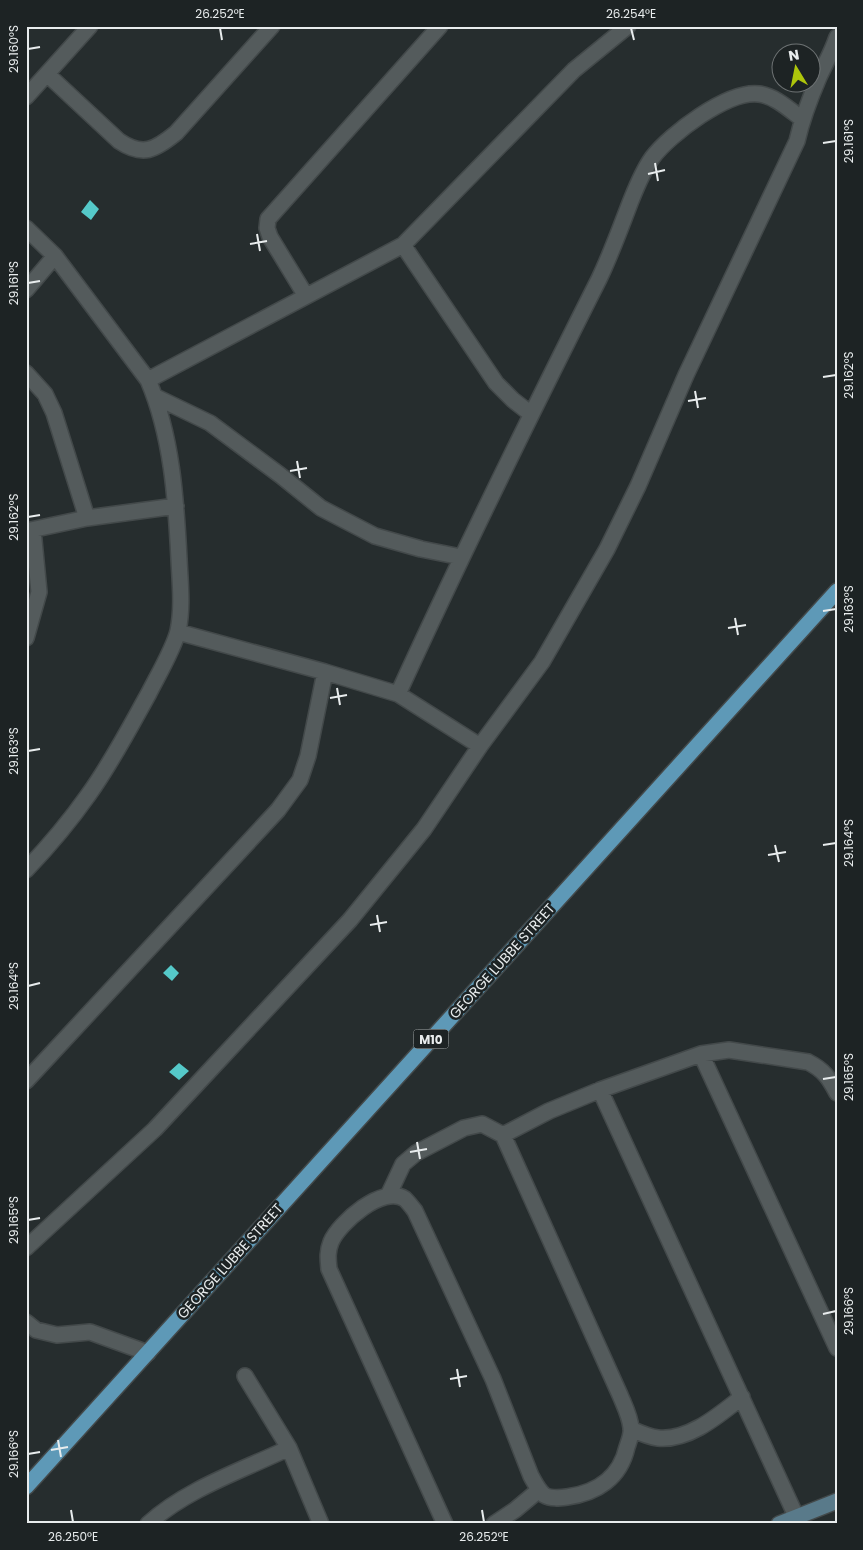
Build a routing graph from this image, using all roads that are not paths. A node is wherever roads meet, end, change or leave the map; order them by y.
1 (90, 26) edge
2 (272, 26) edge
3 (440, 26) edge
4 (628, 26) edge
5 (837, 38) edge
6 (47, 74) junction
7 (26, 98) edge
8 (802, 119) junction
9 (26, 228) edge
10 (403, 245) junction
11 (55, 256) junction
12 (26, 290) edge
13 (306, 296) junction
14 (26, 372) edge
15 (148, 380) junction
16 (156, 397) junction
17 (531, 414) junction
18 (176, 506) junction
19 (87, 518) junction
20 (30, 530) edge
21 (461, 557) junction
22 (837, 591) edge
23 (178, 632) junction
24 (26, 638) edge
25 (325, 672) junction
26 (398, 694) junction
27 (480, 746) junction
28 (26, 870) edge
29 (701, 1054) junction
30 (26, 1081) edge
31 (600, 1090) junction
32 (837, 1093) edge
33 (503, 1135) junction
34 (388, 1196) junction
35 (26, 1248) edge
36 (26, 1322) edge
37 (837, 1348) edge
38 (148, 1353) junction
39 (245, 1376) dead end
40 (742, 1397) junction
41 (631, 1429) junction
42 (290, 1448) junction
43 (26, 1487) edge
44 (539, 1490) junction
45 (837, 1501) edge
46 (796, 1516) junction
47 (148, 1524) edge
48 (321, 1524) edge
49 (445, 1524) edge
50 (494, 1524) edge
51 (779, 1524) edge

1 - 6 street
2 - 6 street
3 - 13 street
4 - 10 street
5 - 8 street
6 - 7 street
8 - 17 street
8 - 27 street
9 - 11 street
10 - 13 street
10 - 17 street
11 - 12 street
11 - 15 street
13 - 15 street
14 - 19 street
15 - 16 street
16 - 18 street
16 - 21 street
17 - 21 street
18 - 19 street
18 - 23 street
19 - 20 street
20 - 24 street
21 - 26 street
22 - 38 main road, GEORGE LUBBE STREET / M10
23 - 25 street
23 - 28 street
25 - 26 street
25 - 30 street
26 - 27 street
27 - 35 street
29 - 31 street
29 - 32 street
29 - 37 street
31 - 33 street
31 - 40 street
33 - 34 street
33 - 41 street
34 - 44 street
34 - 49 street
36 - 38 street
38 - 43 main road, GEORGE LUBBE STREET / M10
39 - 42 street
40 - 41 street
40 - 46 street
41 - 44 street
42 - 47 street
42 - 48 street
44 - 50 street
45 - 46 street
46 - 51 street

